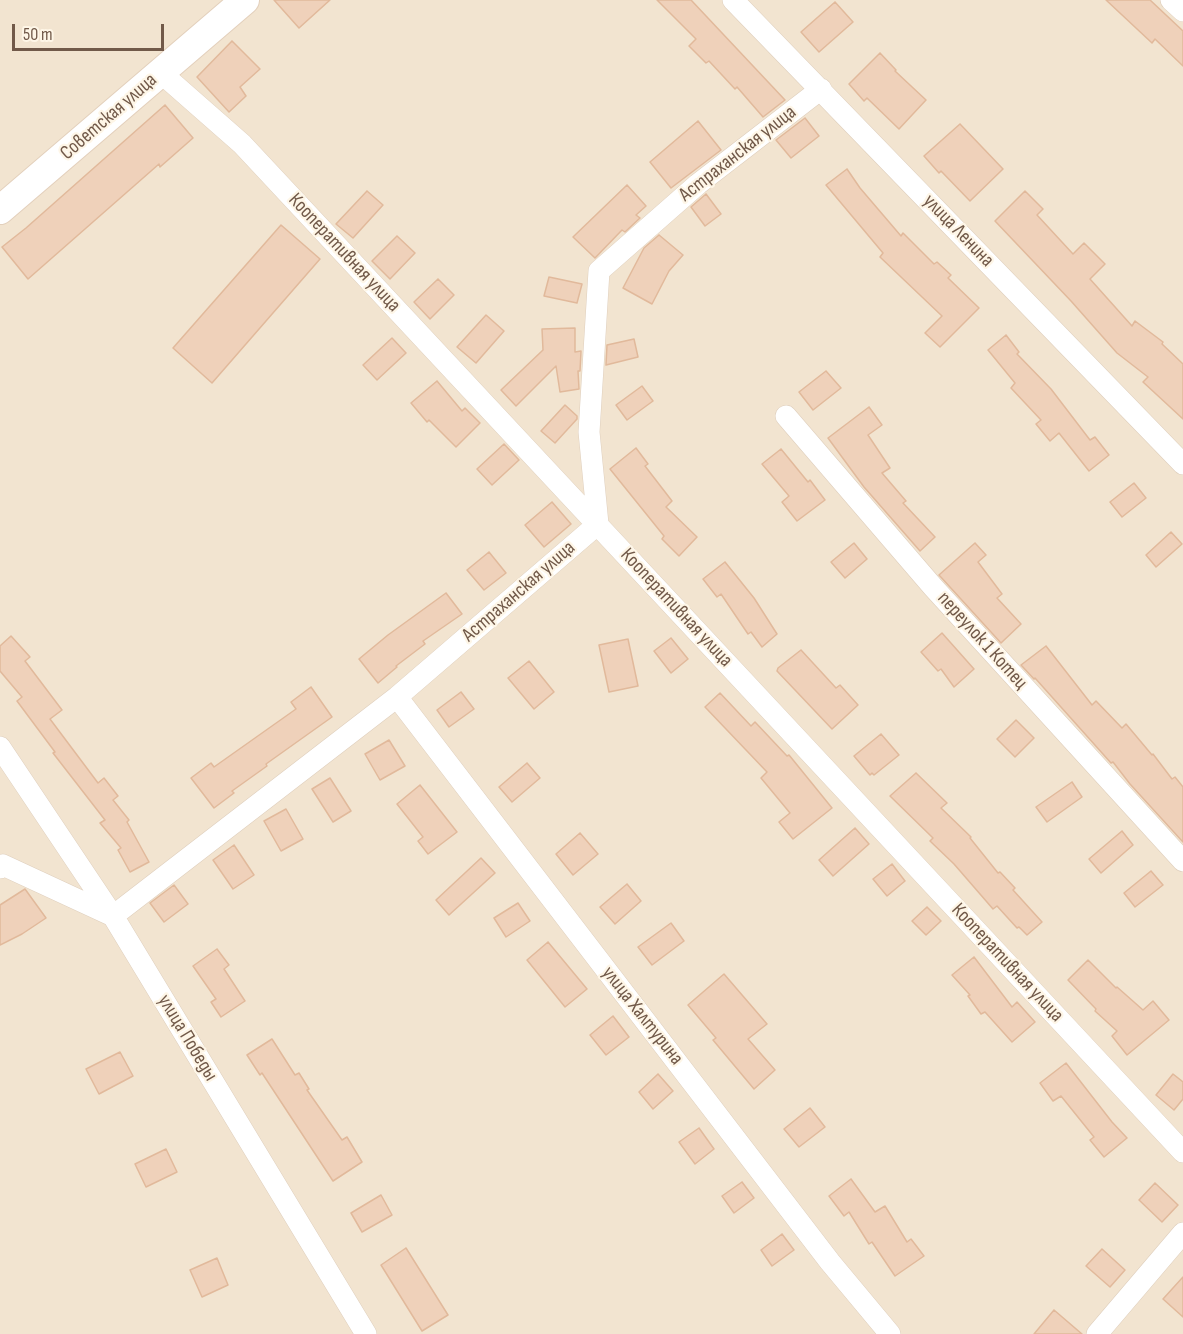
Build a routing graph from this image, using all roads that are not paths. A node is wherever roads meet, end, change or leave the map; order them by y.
1 (244, 0) edge
2 (733, 0) edge
3 (1171, 0) edge
4 (1183, 11) edge
5 (160, 72) junction
6 (821, 89) junction
7 (0, 210) edge
8 (786, 416) dead end
9 (1183, 464) edge
10 (598, 524) junction
11 (397, 697) junction
12 (0, 747) edge
13 (1183, 861) edge
14 (1, 865) edge
15 (114, 916) junction
16 (1183, 1152) edge
17 (1183, 1233) edge
18 (366, 1334) edge
19 (890, 1334) edge
20 (1097, 1334) edge

1 - 5 street, Советская улица
2 - 6 street, улица Ленина
3 - 4 street
5 - 7 street, Советская улица
5 - 10 street, Кооперативная улица
6 - 9 street, улица Ленина
6 - 10 street, Астраханская улица
8 - 13 street, переулок 1 Котец
10 - 11 street, Астраханская улица
10 - 16 street, Кооперативная улица
11 - 15 street, Астраханская улица
11 - 19 street, улица Халтурина
12 - 15 street, улица Победы
14 - 15 street
15 - 18 street, улица Победы
17 - 20 street

